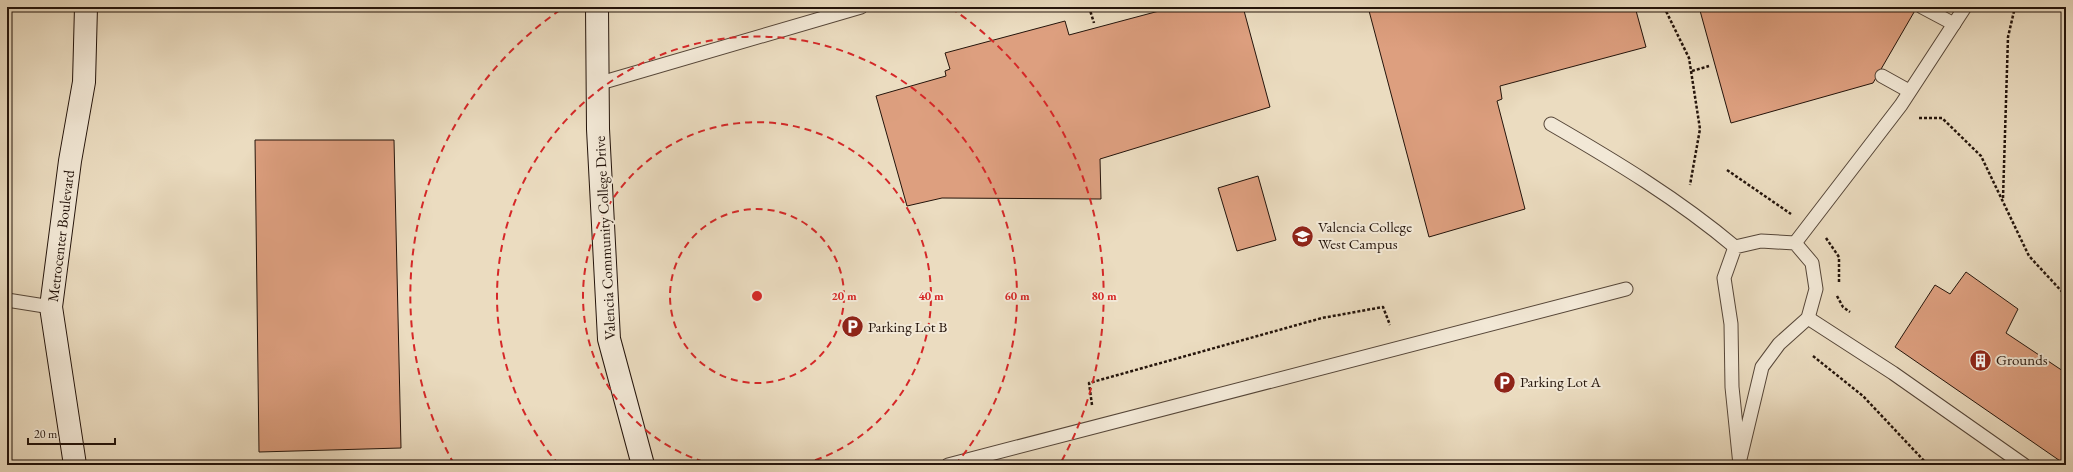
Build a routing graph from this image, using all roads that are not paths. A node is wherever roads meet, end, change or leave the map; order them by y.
1 (86, 7) edge
2 (597, 7) edge
3 (861, 7) edge
4 (1922, 7) edge
5 (1965, 7) edge
6 (1954, 24) junction
7 (1882, 76) dead end
8 (598, 84) junction
9 (1909, 91) junction
10 (1551, 124) dead end
11 (1795, 243) junction
12 (1735, 247) junction
13 (1626, 289) dead end
14 (7, 300) edge
15 (51, 307) junction
16 (1808, 318) junction
17 (1740, 462) edge
18 (75, 465) edge
19 (644, 465) edge
20 (948, 465) edge
21 (2024, 465) edge

1 - 15 street, Metrocenter Boulevard
2 - 8 street, Valencia Community College Drive
3 - 8 lane
4 - 6 lane
5 - 6 lane
6 - 9 lane
7 - 9 lane
8 - 19 street, Valencia Community College Drive
9 - 11 lane
10 - 12 lane
11 - 12 lane
11 - 16 lane
12 - 17 lane
13 - 20 lane
14 - 15 lane
15 - 18 street, Metrocenter Boulevard
16 - 17 lane
16 - 21 lane

